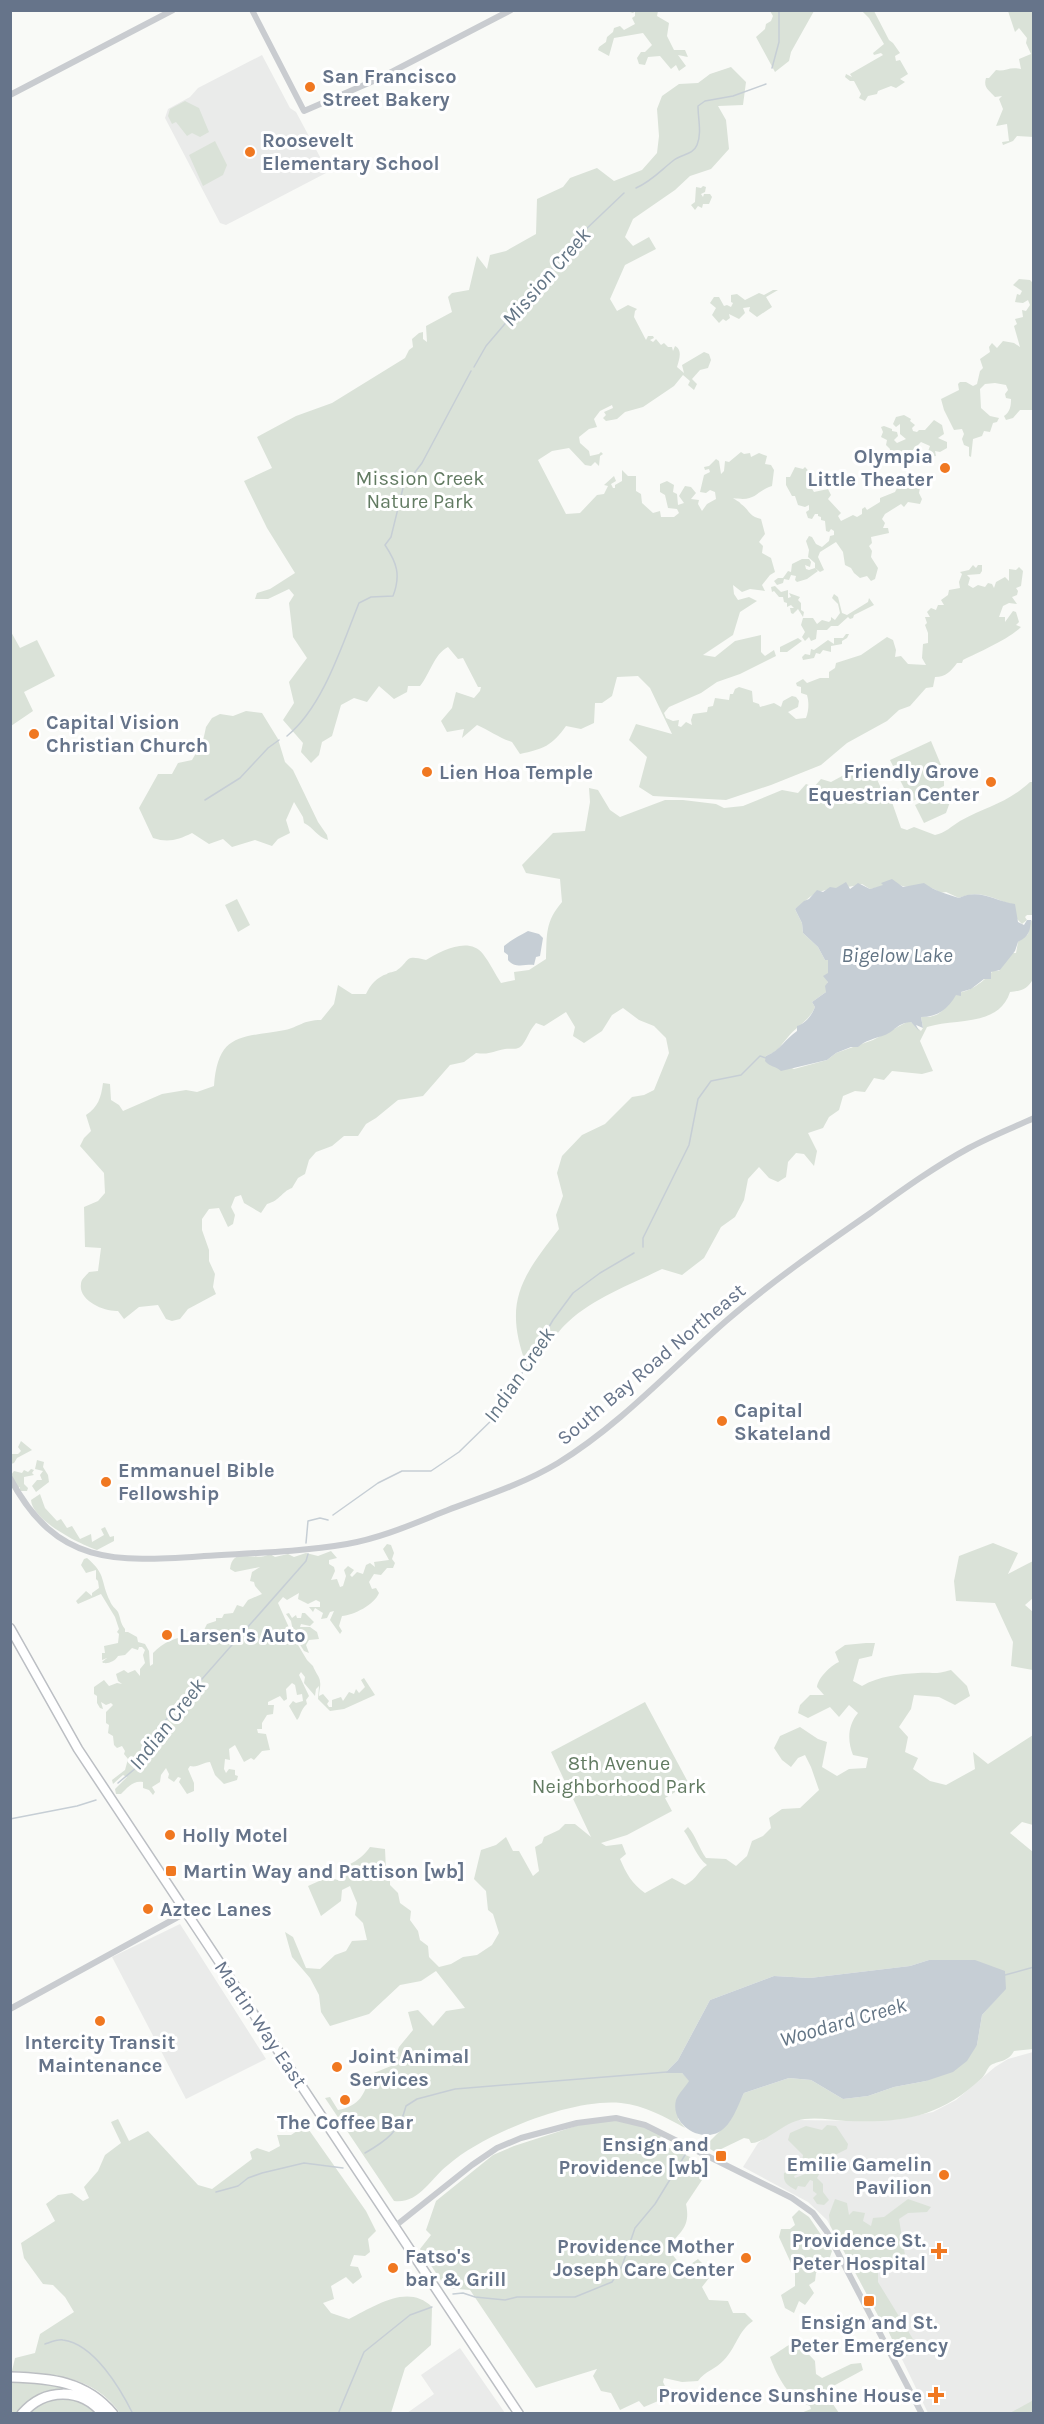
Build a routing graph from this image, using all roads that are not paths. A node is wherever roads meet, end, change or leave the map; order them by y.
1 (173, 10) edge
2 (252, 10) edge
3 (511, 10) edge
4 (10, 95) edge
5 (1034, 1118) edge
6 (10, 1478) edge
7 (10, 1629) edge
8 (187, 1912) junction
9 (10, 2009) edge
10 (394, 2227) junction
11 (10, 2377) edge
12 (22, 2414) edge
13 (103, 2414) edge
14 (113, 2414) edge
15 (519, 2414) edge
16 (922, 2414) edge

1 - 4 street
2 - 3 street
5 - 6 street, South Bay Road Northeast
7 - 8 main road, Martin Way East
8 - 9 street
8 - 10 main road, Martin Way East
10 - 15 main road, Martin Way East
10 - 16 street
11 - 14 highway
12 - 13 highway

